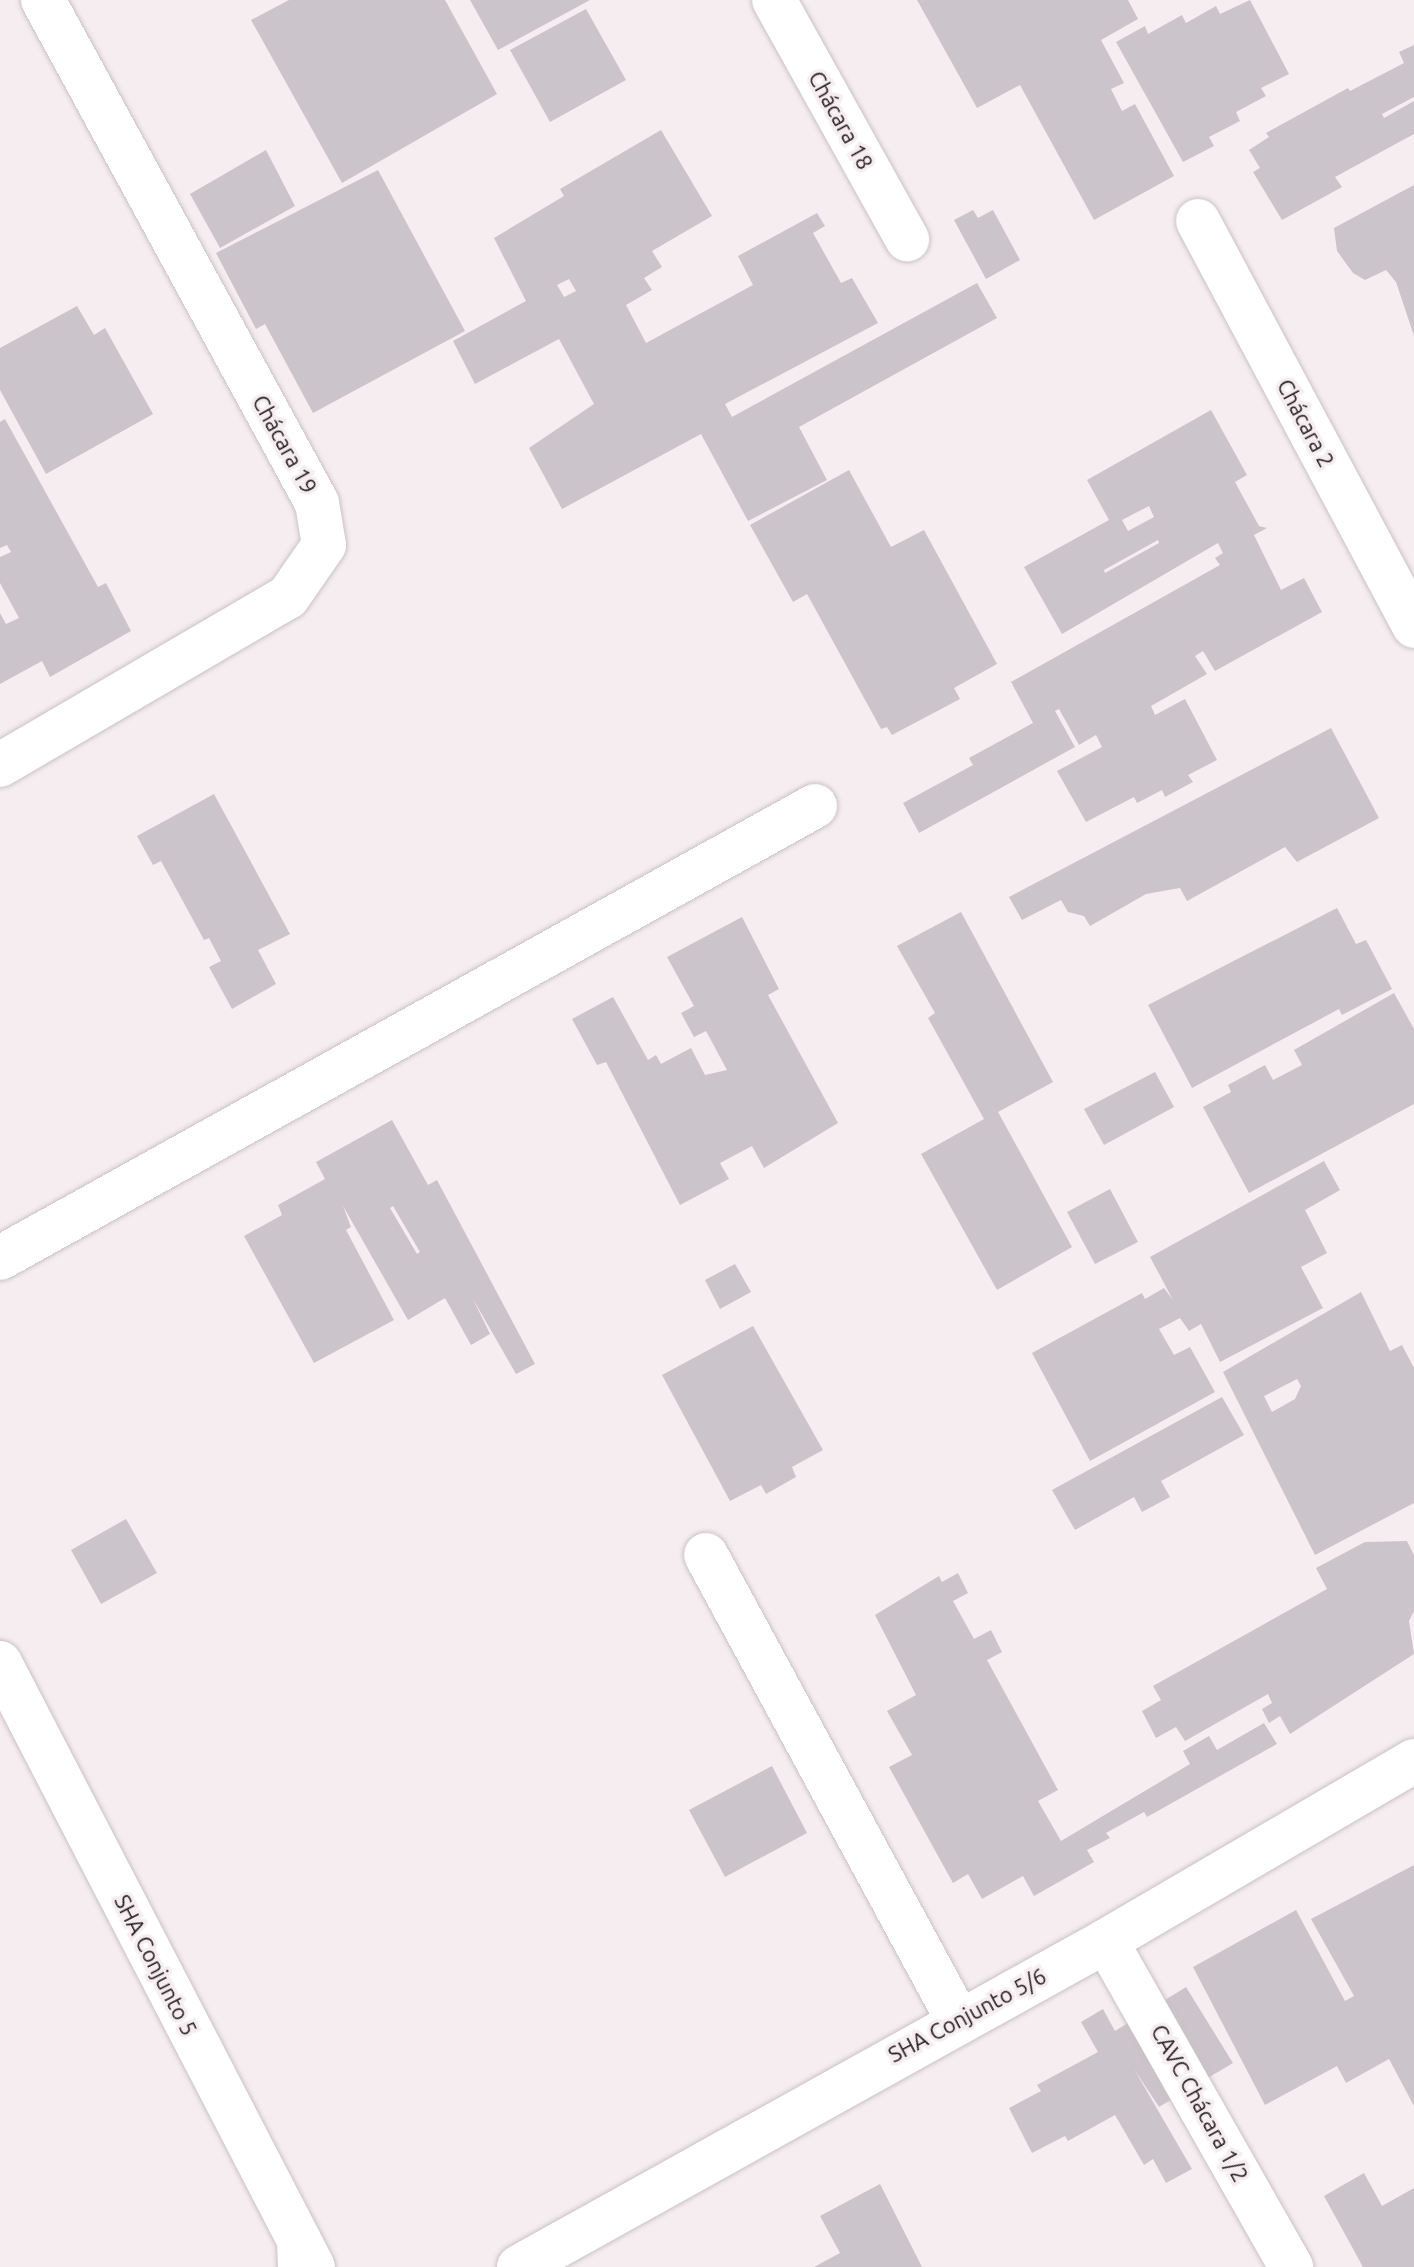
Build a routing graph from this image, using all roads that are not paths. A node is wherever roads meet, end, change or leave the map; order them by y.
1 (43, 0) edge
2 (774, 0) edge
3 (1198, 221) dead end
4 (907, 239) dead end
5 (1414, 626) edge
6 (0, 765) edge
7 (815, 806) dead end
8 (0, 1258) edge
9 (706, 1555) dead end
10 (0, 1663) edge
11 (1414, 1761) edge
12 (1106, 1941) junction
13 (958, 2020) junction
14 (304, 2258) edge
15 (519, 2267) edge
16 (1291, 2267) edge

1 - 6 street, Chácara 19
2 - 4 street, Chácara 18
3 - 5 street, Chácara 2
7 - 8 street
9 - 13 street
10 - 14 street, SHA Conjunto 5
11 - 12 street, SHA Conjunto 5/6
12 - 13 street, SHA Conjunto 5/6
12 - 16 street, CAVC Chácara 1/2
13 - 15 street, SHA Conjunto 5/6

